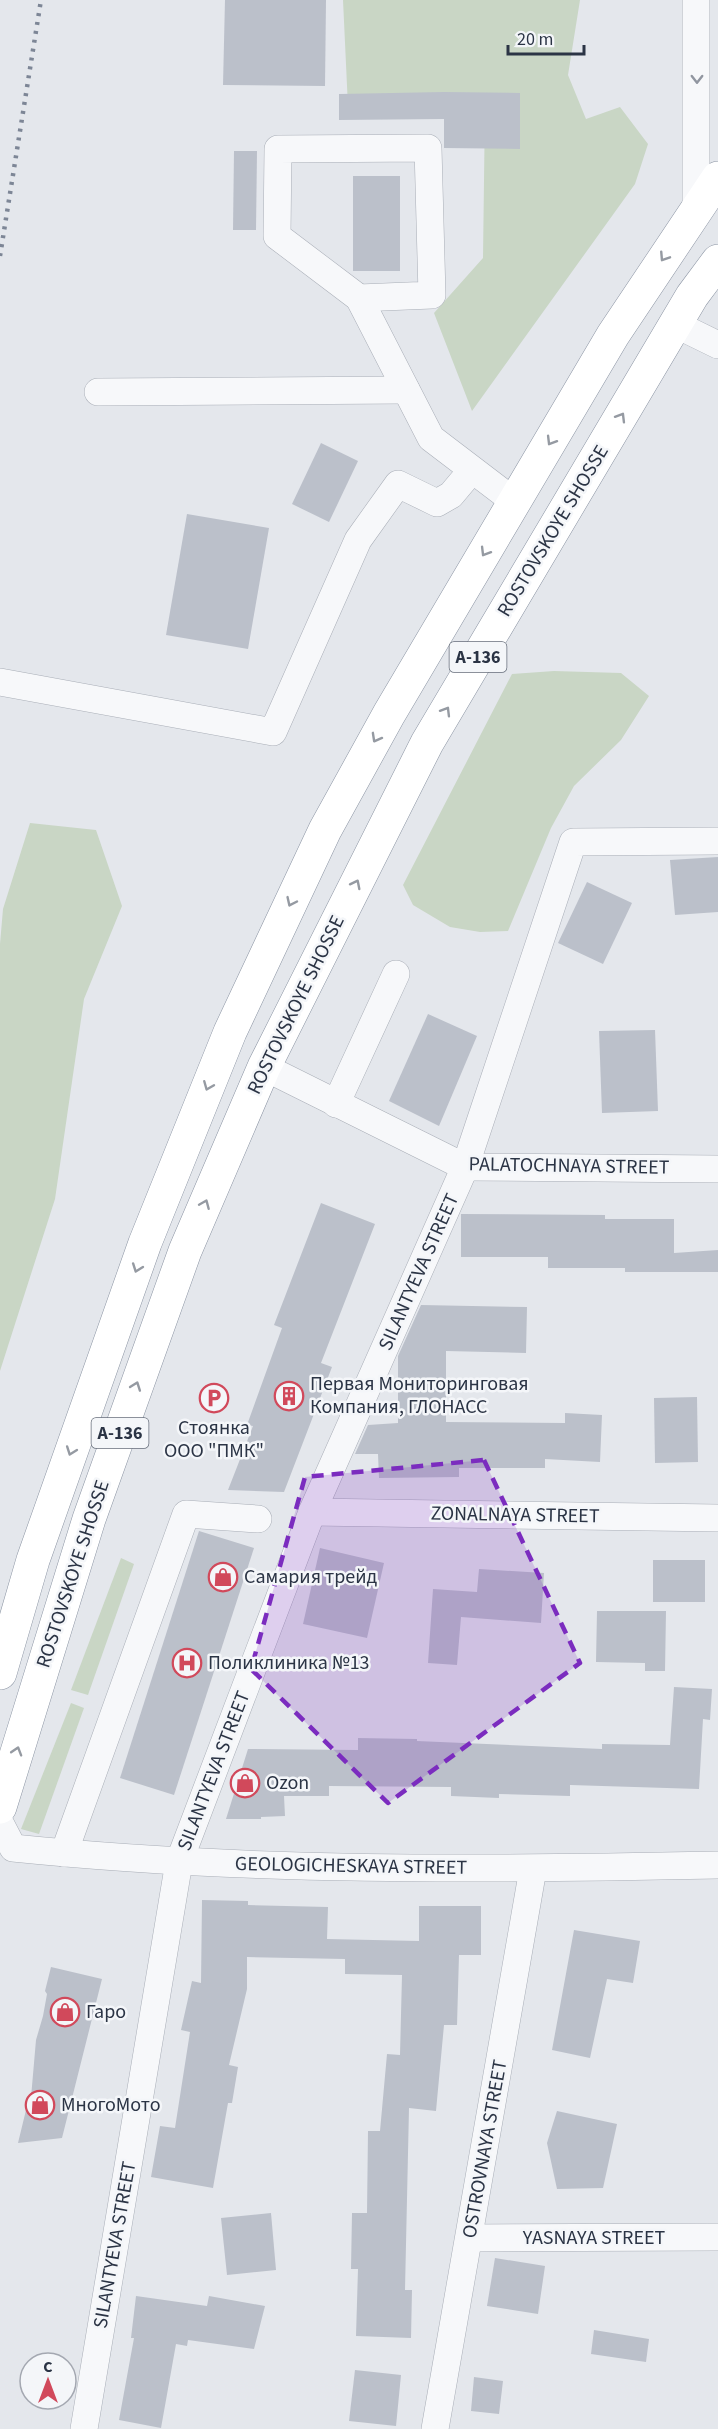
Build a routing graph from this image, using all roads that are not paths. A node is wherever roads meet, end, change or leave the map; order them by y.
1 (696, 0) edge
2 (718, 178) edge
3 (696, 208) junction
4 (718, 261) edge
5 (359, 298) junction
6 (675, 324) junction
7 (718, 345) edge
8 (406, 390) junction
9 (98, 392) dead end
10 (472, 470) junction
11 (515, 502) junction
12 (0, 682) edge
13 (718, 841) edge
14 (396, 974) dead end
15 (264, 1067) junction
16 (336, 1104) junction
17 (465, 1167) junction
18 (718, 1169) edge
19 (312, 1512) junction
20 (718, 1518) edge
21 (258, 1519) dead end
22 (0, 1673) edge
23 (0, 1807) edge
24 (0, 1823) edge
25 (64, 1853) junction
26 (179, 1862) junction
27 (718, 1865) edge
28 (533, 1869) junction
29 (718, 2237) edge
30 (470, 2238) junction
31 (84, 2429) edge
32 (435, 2429) edge

1 -> 3 street
2 - 3 highway, ROSTOVSKOYE SHOSSE / А-136
3 -> 11 highway, ROSTOVSKOYE SHOSSE / А-136
4 - 6 highway, ROSTOVSKOYE SHOSSE / А-136
5 - 5 street
5 - 8 street
6 - 7 street
15 -> 6 highway, ROSTOVSKOYE SHOSSE / А-136
8 - 9 street
8 - 10 street
10 - 11 street
10 - 12 street
11 -> 22 highway, ROSTOVSKOYE SHOSSE / А-136
13 - 17 street, SILANTYEVA STREET
14 - 16 street
15 - 16 street, PALATOCHNAYA STREET
23 -> 15 highway, ROSTOVSKOYE SHOSSE / А-136
16 - 17 street, PALATOCHNAYA STREET
17 - 18 street, PALATOCHNAYA STREET
17 - 19 street, SILANTYEVA STREET
19 - 20 street, ZONALNAYA STREET
19 - 26 street, SILANTYEVA STREET
21 - 25 street
24 - 25 street, GEOLOGICHESKAYA STREET
25 - 26 street, GEOLOGICHESKAYA STREET
26 - 28 street, GEOLOGICHESKAYA STREET
26 - 31 street, SILANTYEVA STREET
27 - 28 street, GEOLOGICHESKAYA STREET
28 - 30 street, OSTROVNAYA STREET
29 - 30 street, YASNAYA STREET
30 - 32 street, OSTROVNAYA STREET

